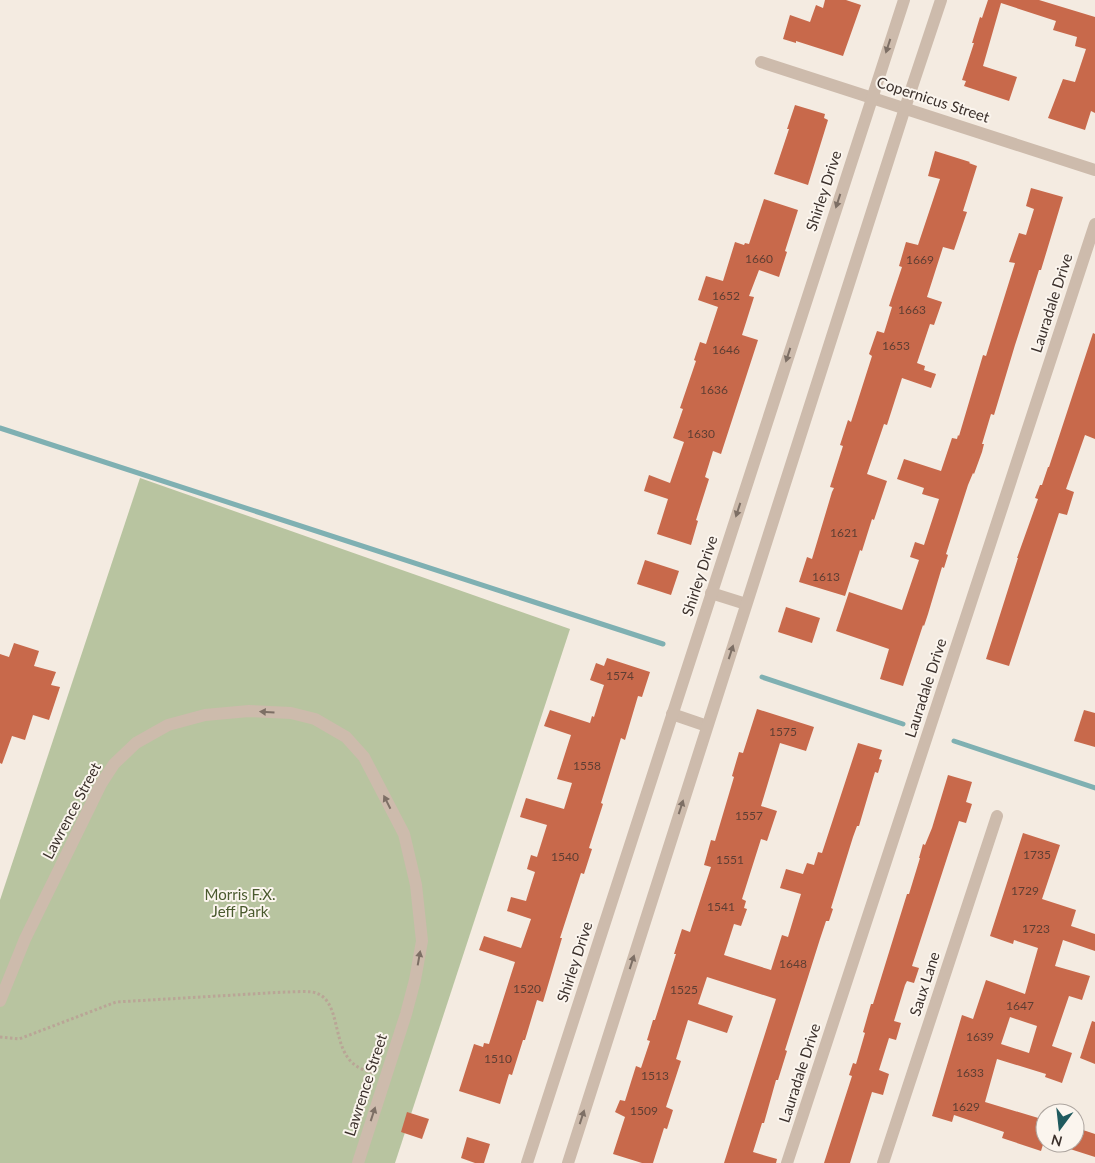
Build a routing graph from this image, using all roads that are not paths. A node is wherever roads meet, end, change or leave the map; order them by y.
1 (904, 0) edge
2 (941, 0) edge
3 (761, 62) dead end
4 (872, 98) junction
5 (905, 108) junction
6 (1095, 170) edge
7 (1095, 224) edge
8 (711, 593) junction
9 (746, 604) junction
10 (672, 714) junction
11 (707, 726) junction
12 (997, 816) dead end
13 (0, 1002) edge
14 (361, 1162) edge
15 (527, 1163) edge
16 (568, 1163) edge
17 (788, 1163) edge
18 (883, 1163) edge

1 -> 4 street, Shirley Drive
2 - 5 street
3 - 4 street, Copernicus Street
4 - 5 street, Copernicus Street
4 -> 8 street, Shirley Drive
5 - 6 street, Copernicus Street
5 - 9 street
7 - 17 street, Lauradale Drive
8 - 9 street
8 - 10 street, Shirley Drive
11 -> 9 street
10 - 11 street
10 - 15 street, Shirley Drive
16 -> 11 street
12 - 18 street, Saux Lane
14 -> 13 street, Lawrence Street

